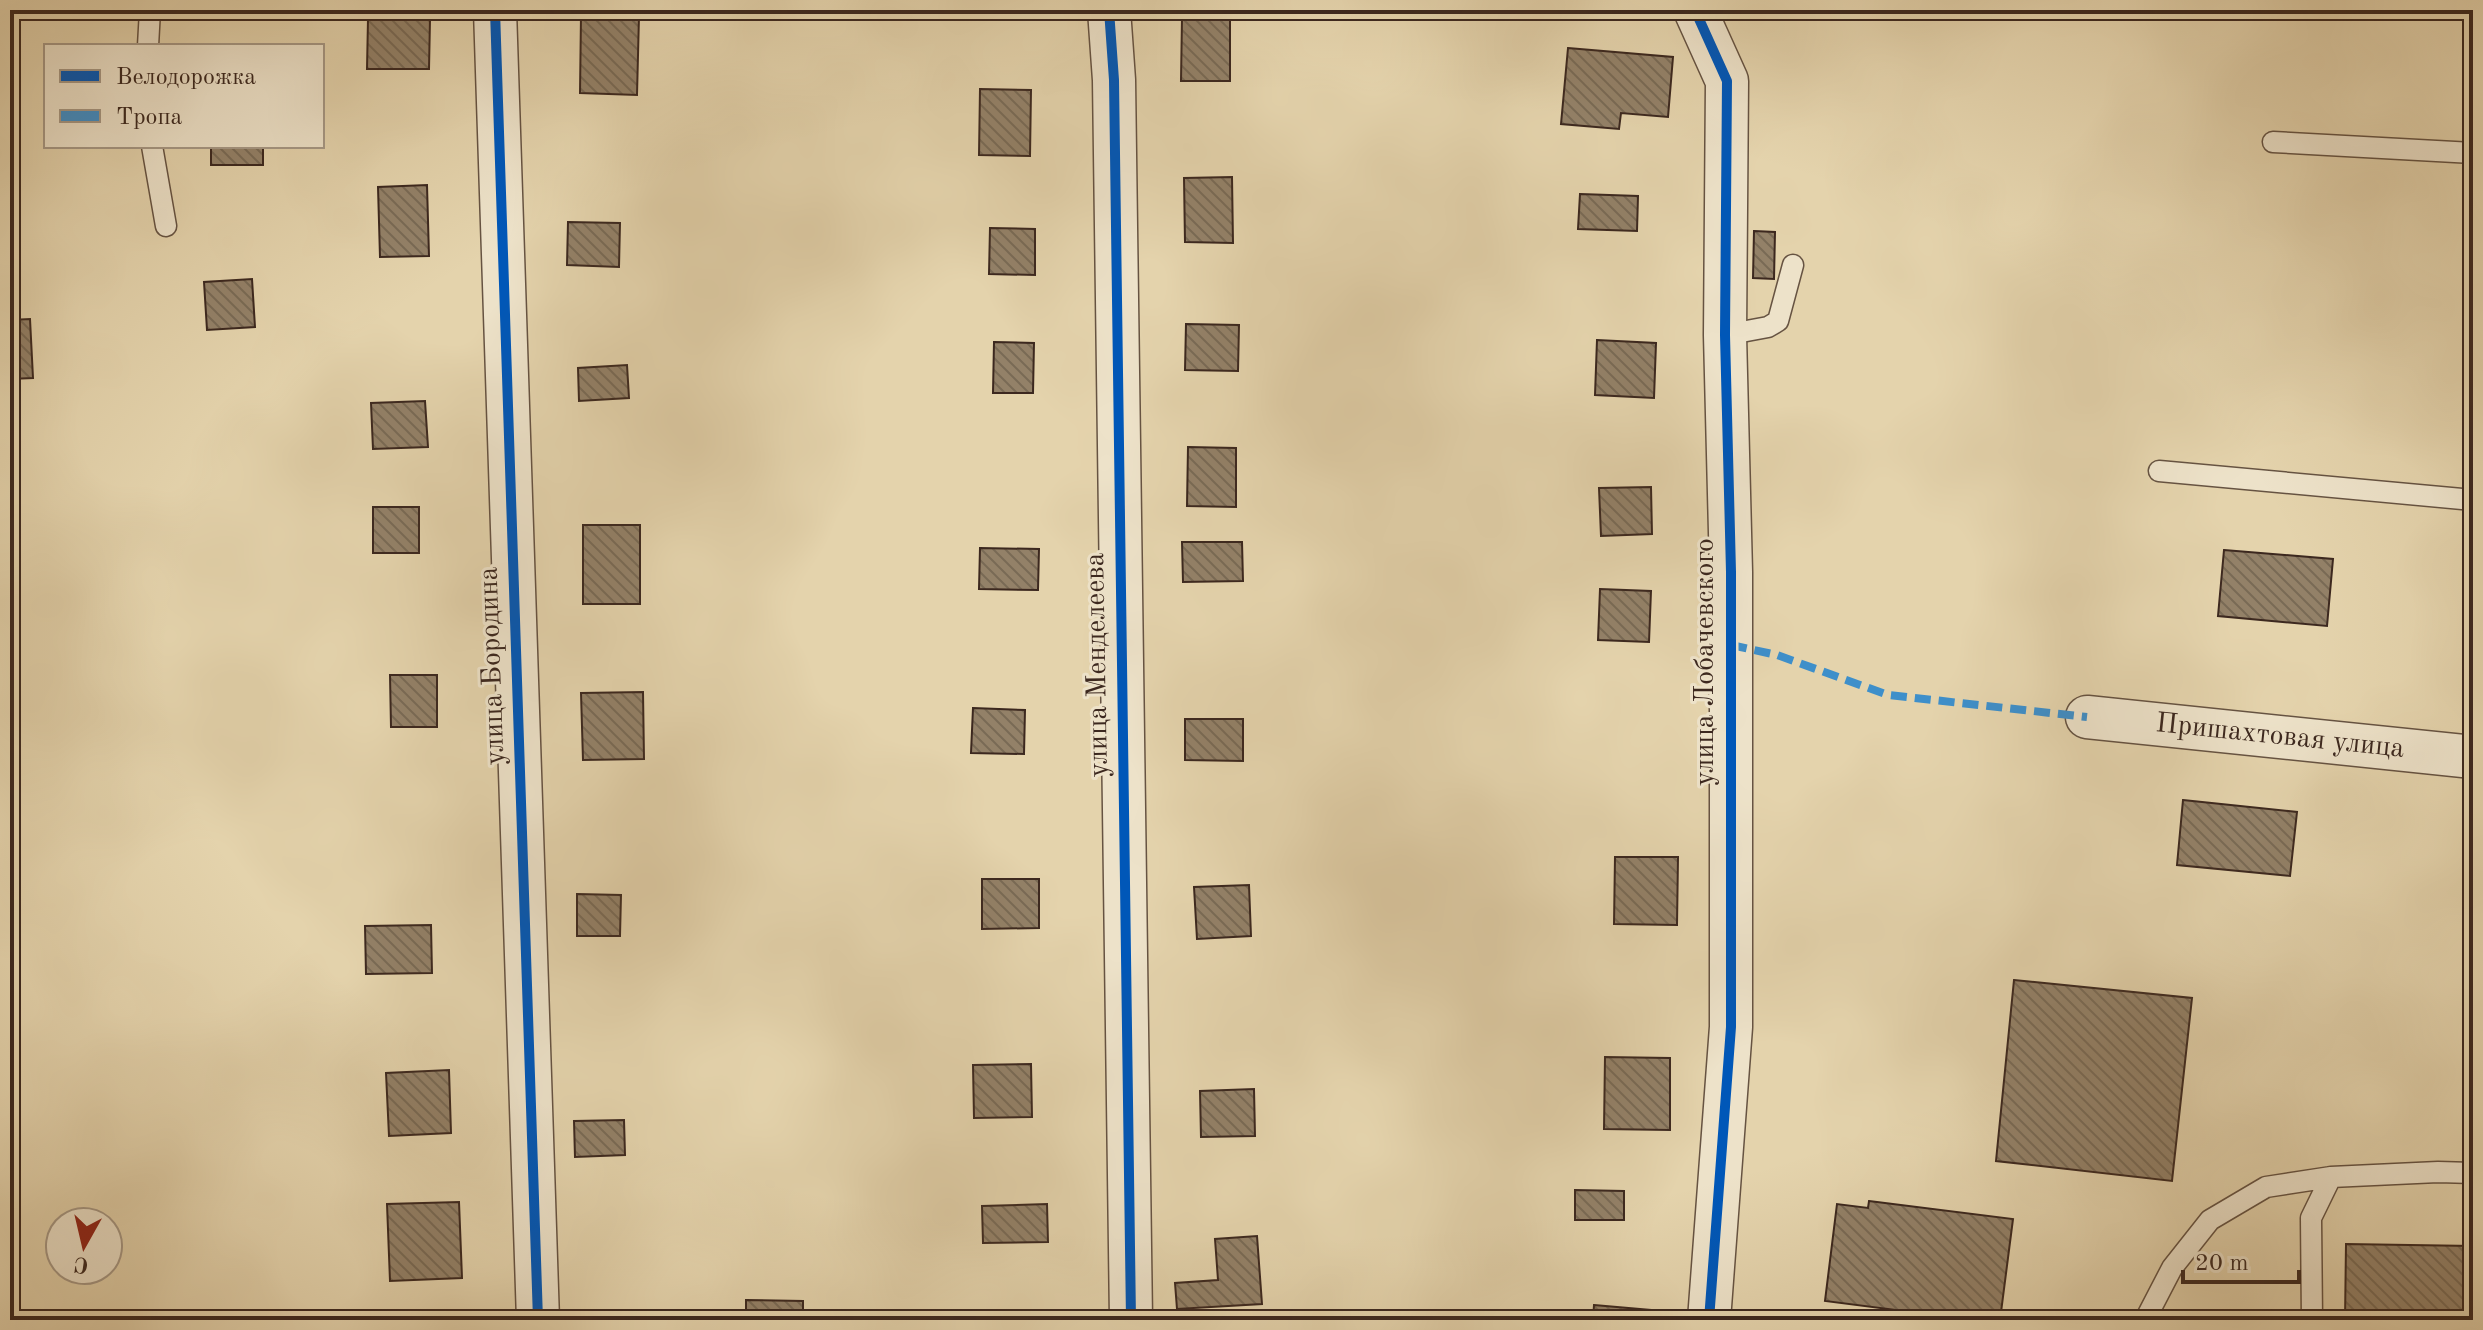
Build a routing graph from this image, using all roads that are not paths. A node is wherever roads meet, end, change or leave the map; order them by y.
1 (150, 10) edge
2 (495, 10) edge
3 (1109, 10) edge
4 (1695, 10) edge
5 (148, 44) edge
6 (2273, 142) dead end
7 (152, 148) edge
8 (2473, 153) edge
9 (166, 226) dead end
10 (1793, 265) dead end
11 (1725, 335) junction
12 (2159, 471) dead end
13 (2473, 500) edge
14 (2087, 717) dead end
15 (2473, 757) edge
16 (2473, 1173) edge
17 (2331, 1177) junction
18 (538, 1320) edge
19 (1131, 1320) edge
20 (1709, 1320) edge
21 (2145, 1320) edge
22 (2312, 1320) edge

1 - 5 lane
2 - 18 street, улица Бородина
3 - 19 street, улица Менделеева
4 - 11 street, улица Лобачевского
6 - 8 lane
7 - 9 lane
10 - 11 lane
11 - 20 street, улица Лобачевского
12 - 13 lane
14 - 15 street, Пришахтовая улица
16 - 17 lane
17 - 21 lane
17 - 22 lane

